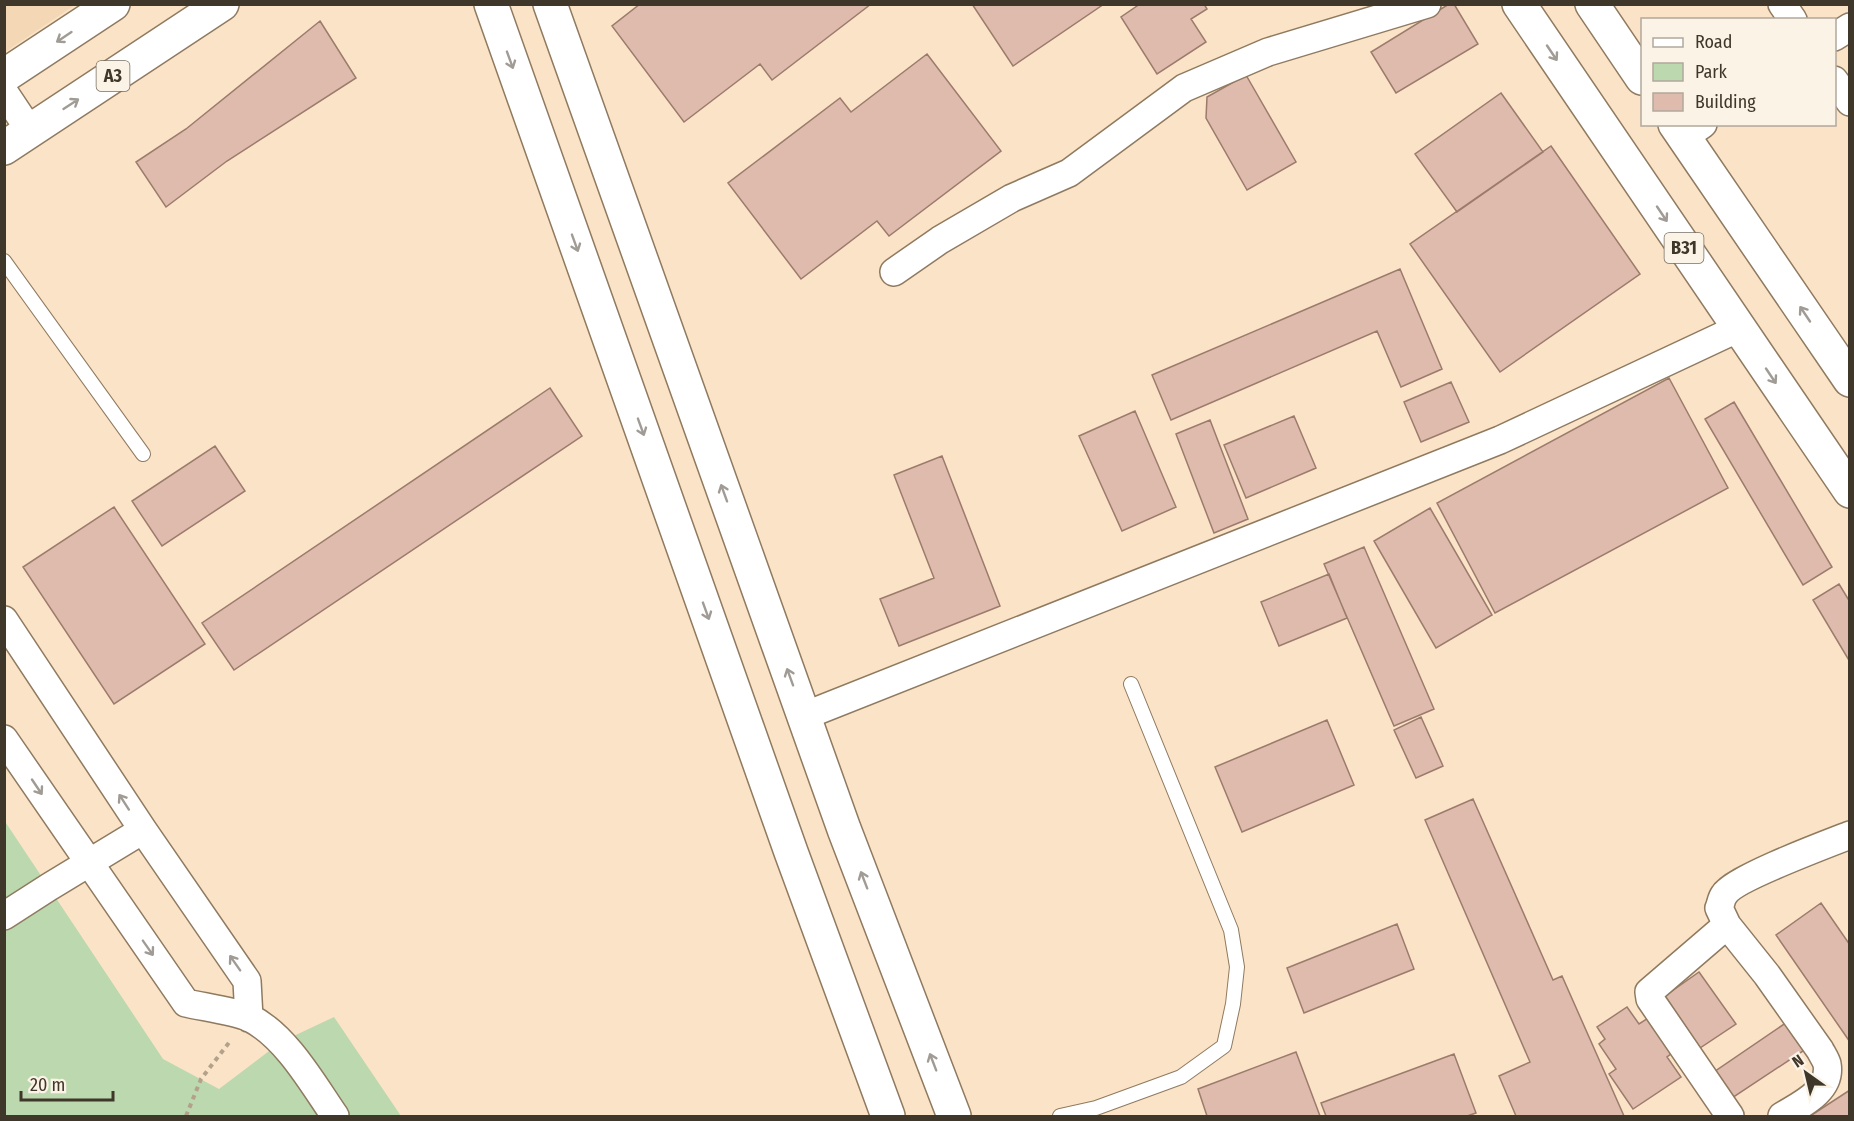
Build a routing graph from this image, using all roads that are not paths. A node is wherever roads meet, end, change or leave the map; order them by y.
1 (112, 4) edge
2 (222, 4) edge
3 (490, 4) edge
4 (550, 4) edge
5 (1427, 4) edge
6 (1519, 4) edge
7 (1592, 4) edge
8 (1782, 4) edge
9 (1792, 18) edge
10 (1850, 27) edge
11 (1836, 36) edge
12 (4, 76) edge
13 (1641, 77) edge
14 (1836, 83) edge
15 (4, 92) edge
16 (1850, 102) edge
17 (1687, 129) edge
18 (17, 139) edge
19 (4, 261) edge
20 (894, 272) dead end
21 (1739, 328) junction
22 (1850, 380) edge
23 (143, 454) dead end
24 (1844, 471) edge
25 (4, 620) edge
26 (1131, 684) dead end
27 (804, 716) junction
28 (4, 739) edge
29 (143, 830) junction
30 (1850, 835) edge
31 (88, 862) junction
32 (4, 916) edge
33 (1727, 925) junction
34 (249, 1018) junction
35 (335, 1116) edge
36 (888, 1116) edge
37 (954, 1116) edge
38 (1060, 1116) edge
39 (1730, 1116) edge
40 (1782, 1116) edge

1 -> 12 main road
18 -> 2 main road, A3
3 -> 36 main road
27 -> 4 main road
5 - 20 street
6 -> 21 main road, B31
7 - 13 main road
8 - 9 street
10 - 11 street
14 - 16 street
15 - 18 street
22 -> 17 main road
19 - 23 lane
21 -> 24 main road, B31
21 - 27 street
29 -> 25 street
26 - 38 lane
37 -> 27 main road
28 -> 31 street
29 - 31 street
34 -> 29 street
30 - 33 street
31 - 32 street
31 -> 34 street
33 - 39 street
33 - 40 street
34 - 35 street

